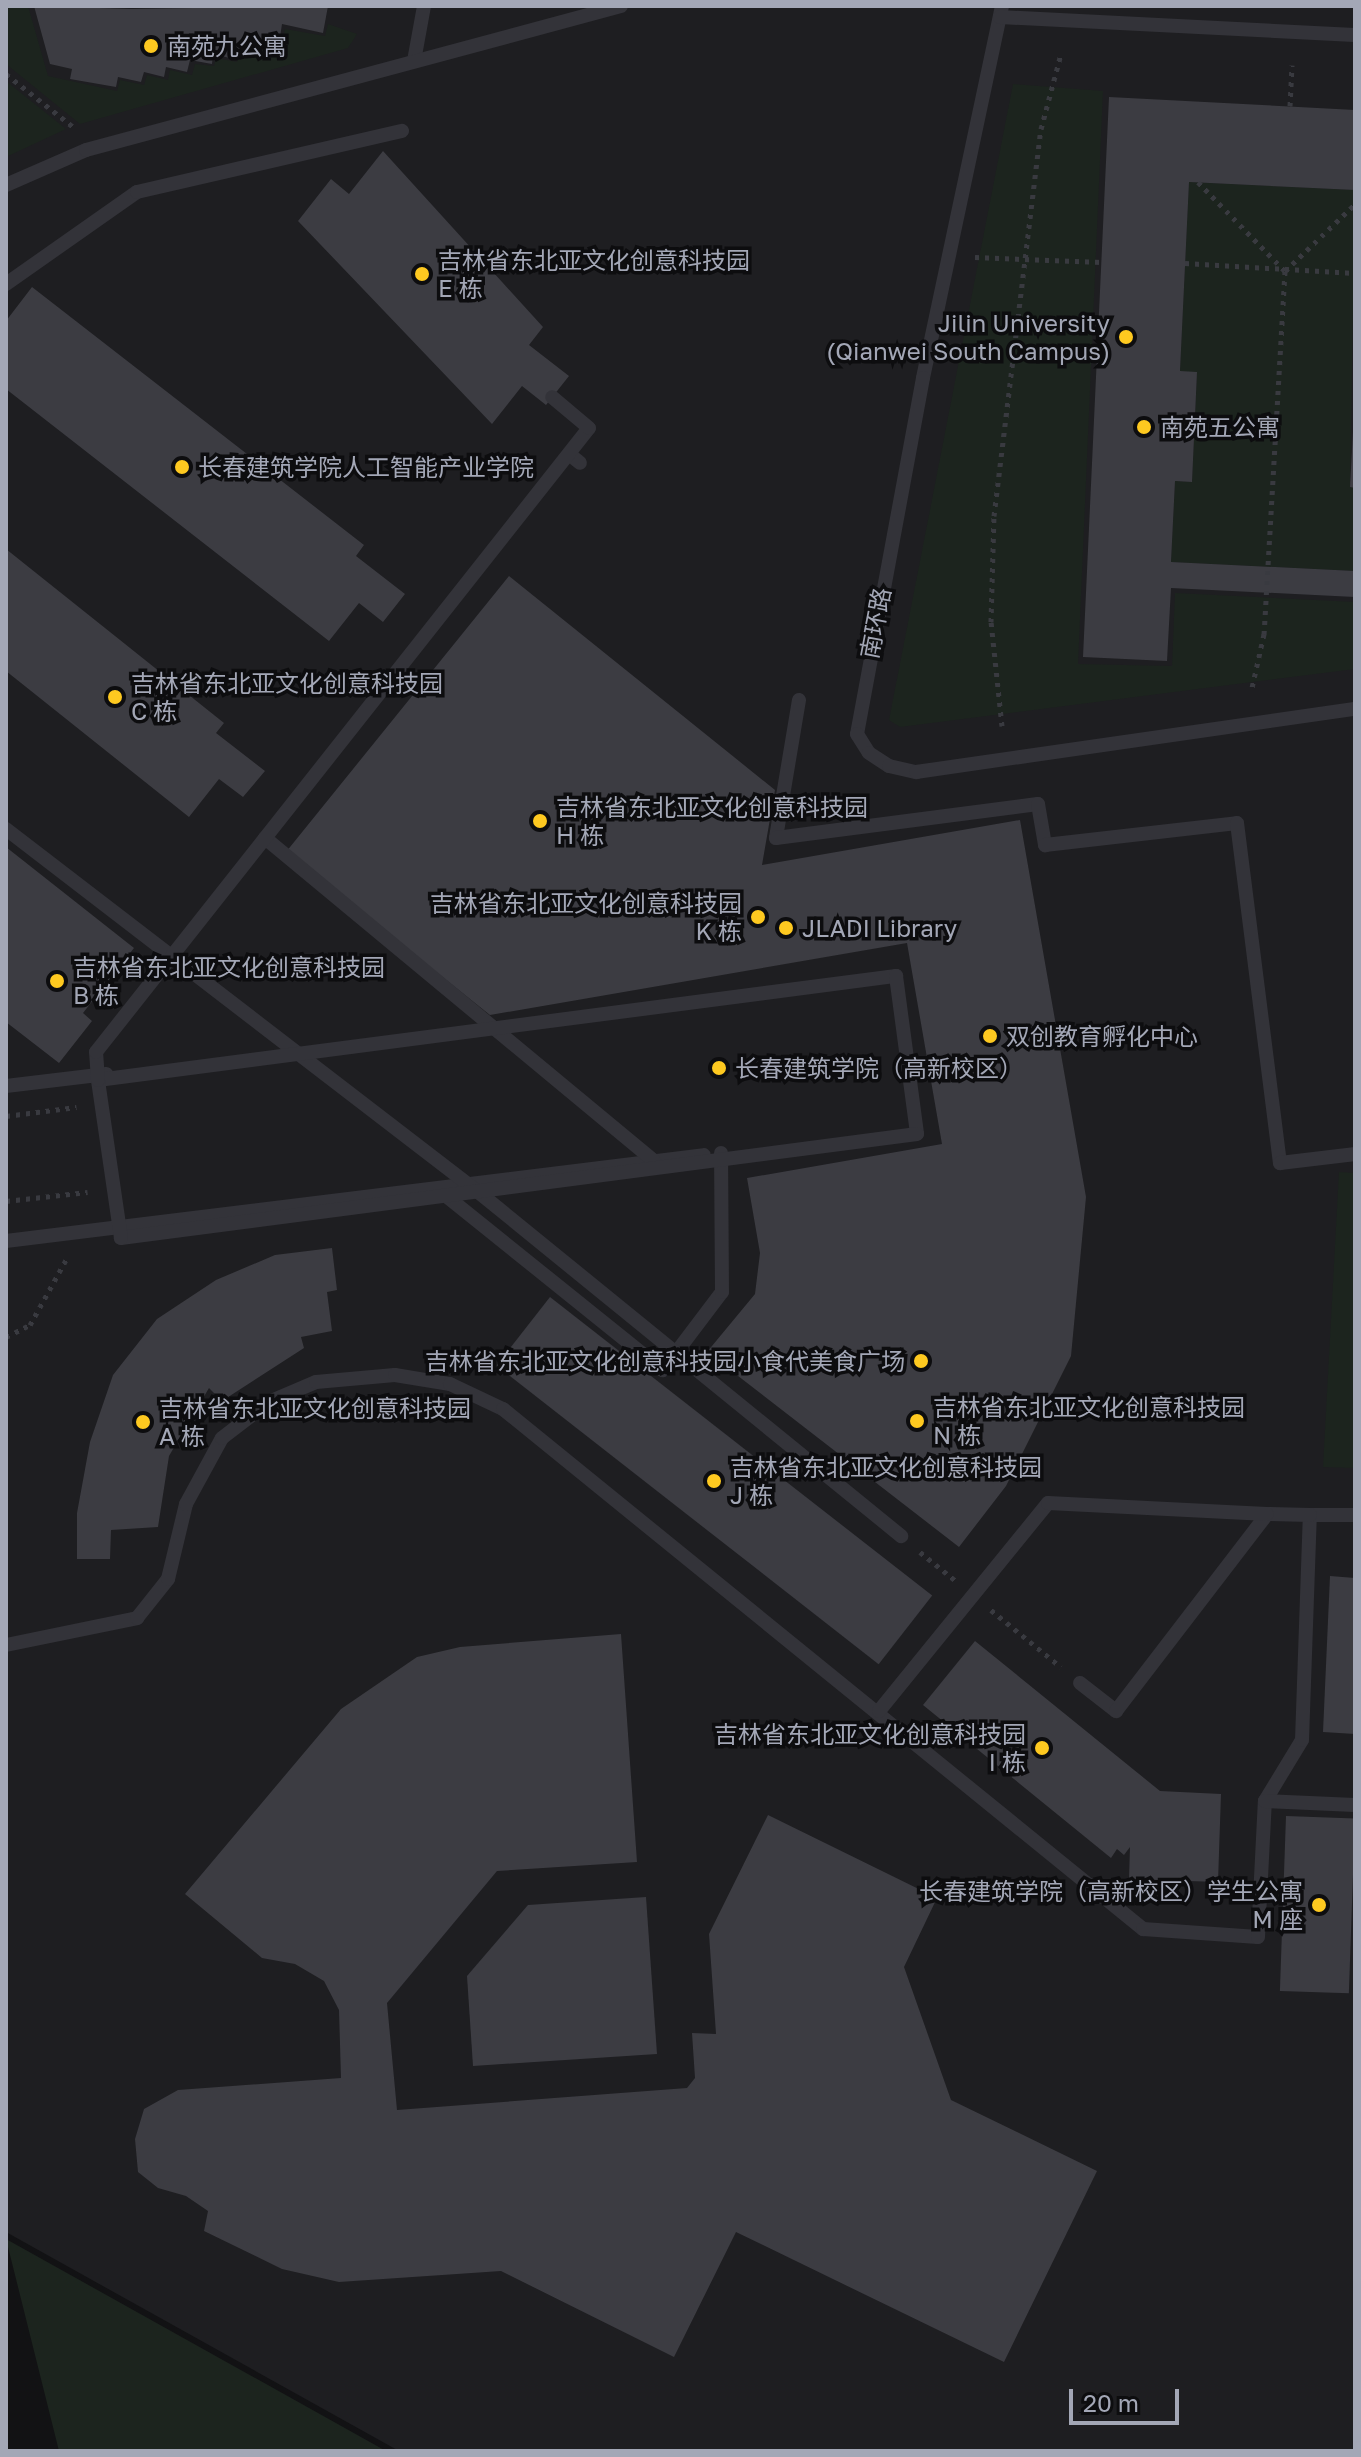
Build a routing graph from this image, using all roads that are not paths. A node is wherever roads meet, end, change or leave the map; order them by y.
1 (424, 6) edge
2 (621, 6) edge
3 (1001, 12) edge
4 (1355, 35) edge
5 (414, 61) junction
6 (402, 131) dead end
7 (6, 185) edge
8 (6, 284) edge
9 (552, 397) dead end
10 (799, 700) dead end
11 (1355, 709) edge
12 (6, 829) edge
13 (265, 838) junction
14 (174, 954) junction
15 (495, 1029) junction
16 (300, 1054) junction
17 (98, 1080) junction
18 (6, 1086) edge
19 (721, 1153) junction
20 (1355, 1154) edge
21 (654, 1161) junction
22 (437, 1188) junction
23 (477, 1191) junction
24 (6, 1241) edge
25 (1267, 1514) junction
26 (1310, 1515) junction
27 (1355, 1515) edge
28 (901, 1536) dead end
29 (6, 1645) edge
30 (1080, 1683) dead end
31 (879, 1711) junction
32 (1265, 1801) junction
33 (1355, 1805) edge

1 - 5 lane
2 - 5 lane
3 - 4 lane
3 - 11 lane, 南环路
5 - 7 lane
6 - 8 lane
9 - 13 lane, bridge
10 - 20 lane
12 - 14 lane, bridge
13 - 14 lane, bridge
13 - 15 lane, bridge
14 - 16 lane, bridge
14 - 17 lane, bridge
15 - 16 lane, bridge
15 - 21 lane, bridge
15 - 23 lane, bridge
16 - 17 lane, bridge
16 - 23 lane, bridge
17 - 23 lane, bridge
18 - 19 lane
19 - 21 lane
19 - 22 lane
21 - 22 lane
22 - 24 lane
23 - 28 lane, bridge
25 - 26 lane
25 - 30 lane
25 - 31 lane
26 - 27 lane
26 - 32 lane
29 - 31 lane
31 - 32 lane
32 - 33 lane

